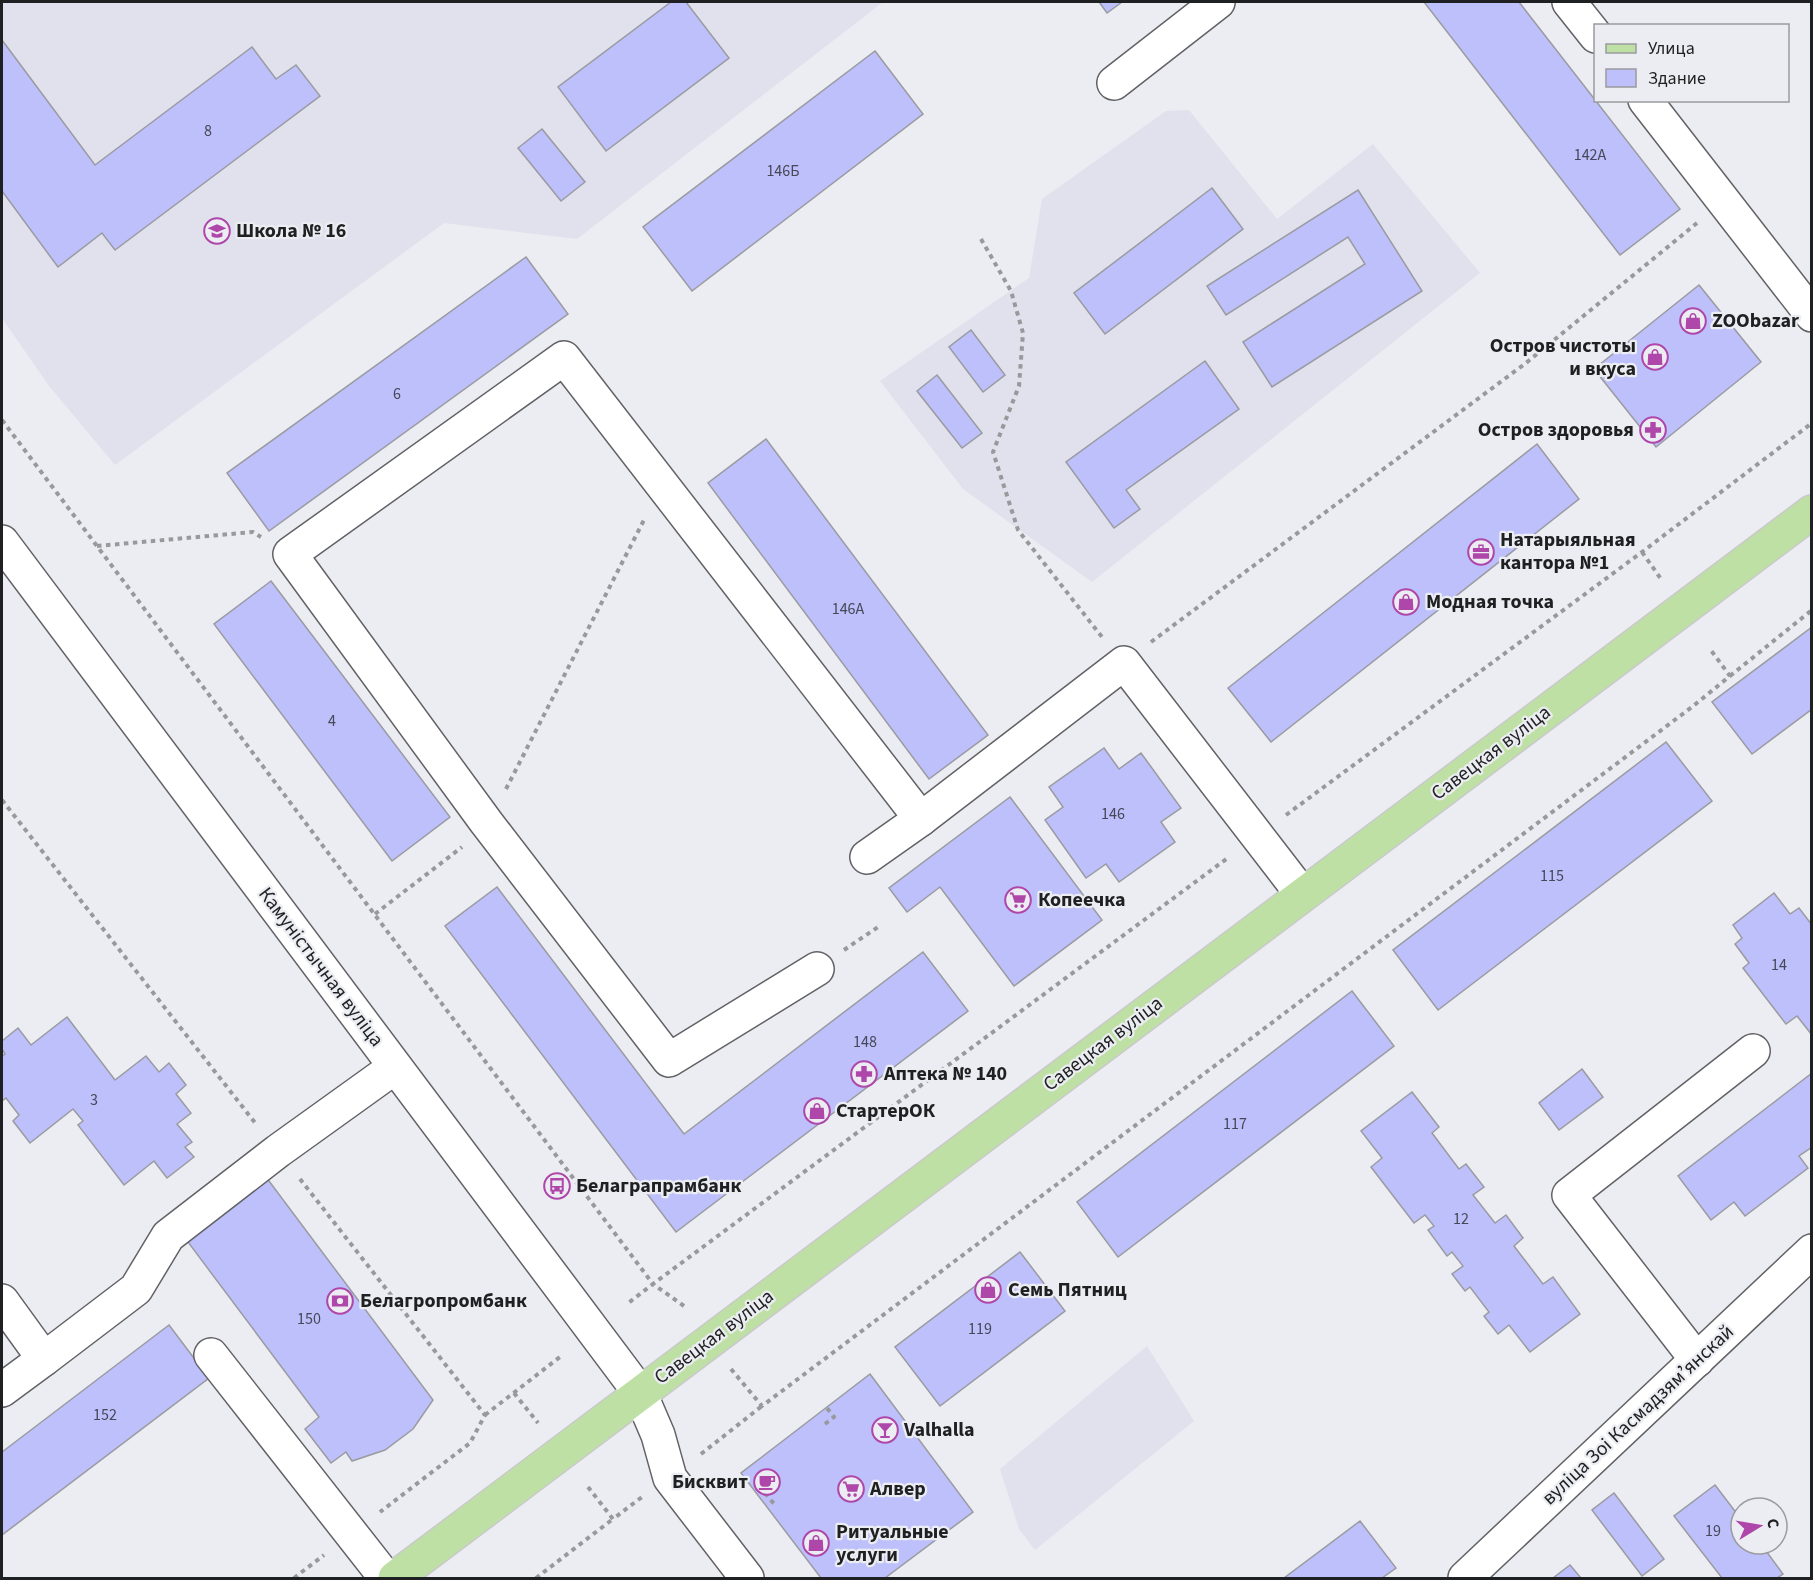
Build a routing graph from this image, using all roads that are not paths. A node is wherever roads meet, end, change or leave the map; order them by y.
1 (1218, 2) edge
2 (1569, 2) edge
3 (1594, 33) edge
4 (1114, 83) dead end
5 (1647, 102) edge
6 (1812, 315) edge
7 (1812, 512) edge
8 (2, 542) edge
9 (921, 819) junction
10 (867, 857) dead end
11 (1302, 894) junction
12 (816, 969) dead end
13 (1753, 1051) dead end
14 (396, 1067) junction
15 (1812, 1251) edge
16 (2, 1301) edge
17 (212, 1355) dead end
18 (44, 1359) junction
19 (1697, 1360) junction
20 (2, 1390) edge
21 (640, 1393) junction
22 (386, 1578) edge
23 (394, 1578) edge
24 (747, 1578) edge
25 (1465, 1578) edge

1 - 4 street
2 - 3 street
5 - 6 street
7 - 11 main road, Савецкая вуліца
8 - 14 street, Камуністычная вуліца
9 - 10 street
9 - 11 street
9 - 12 street
11 - 21 main road, Савецкая вуліца
13 - 19 street
14 - 18 street
14 - 21 street, Камуністычная вуліца
15 - 19 street, вуліца Зоі Касмадзямʼянскай
16 - 18 street
17 - 22 street
18 - 20 street
19 - 25 street, вуліца Зоі Касмадзямʼянскай
21 - 23 main road, Савецкая вуліца
21 - 24 street, Камуністычная вуліца

